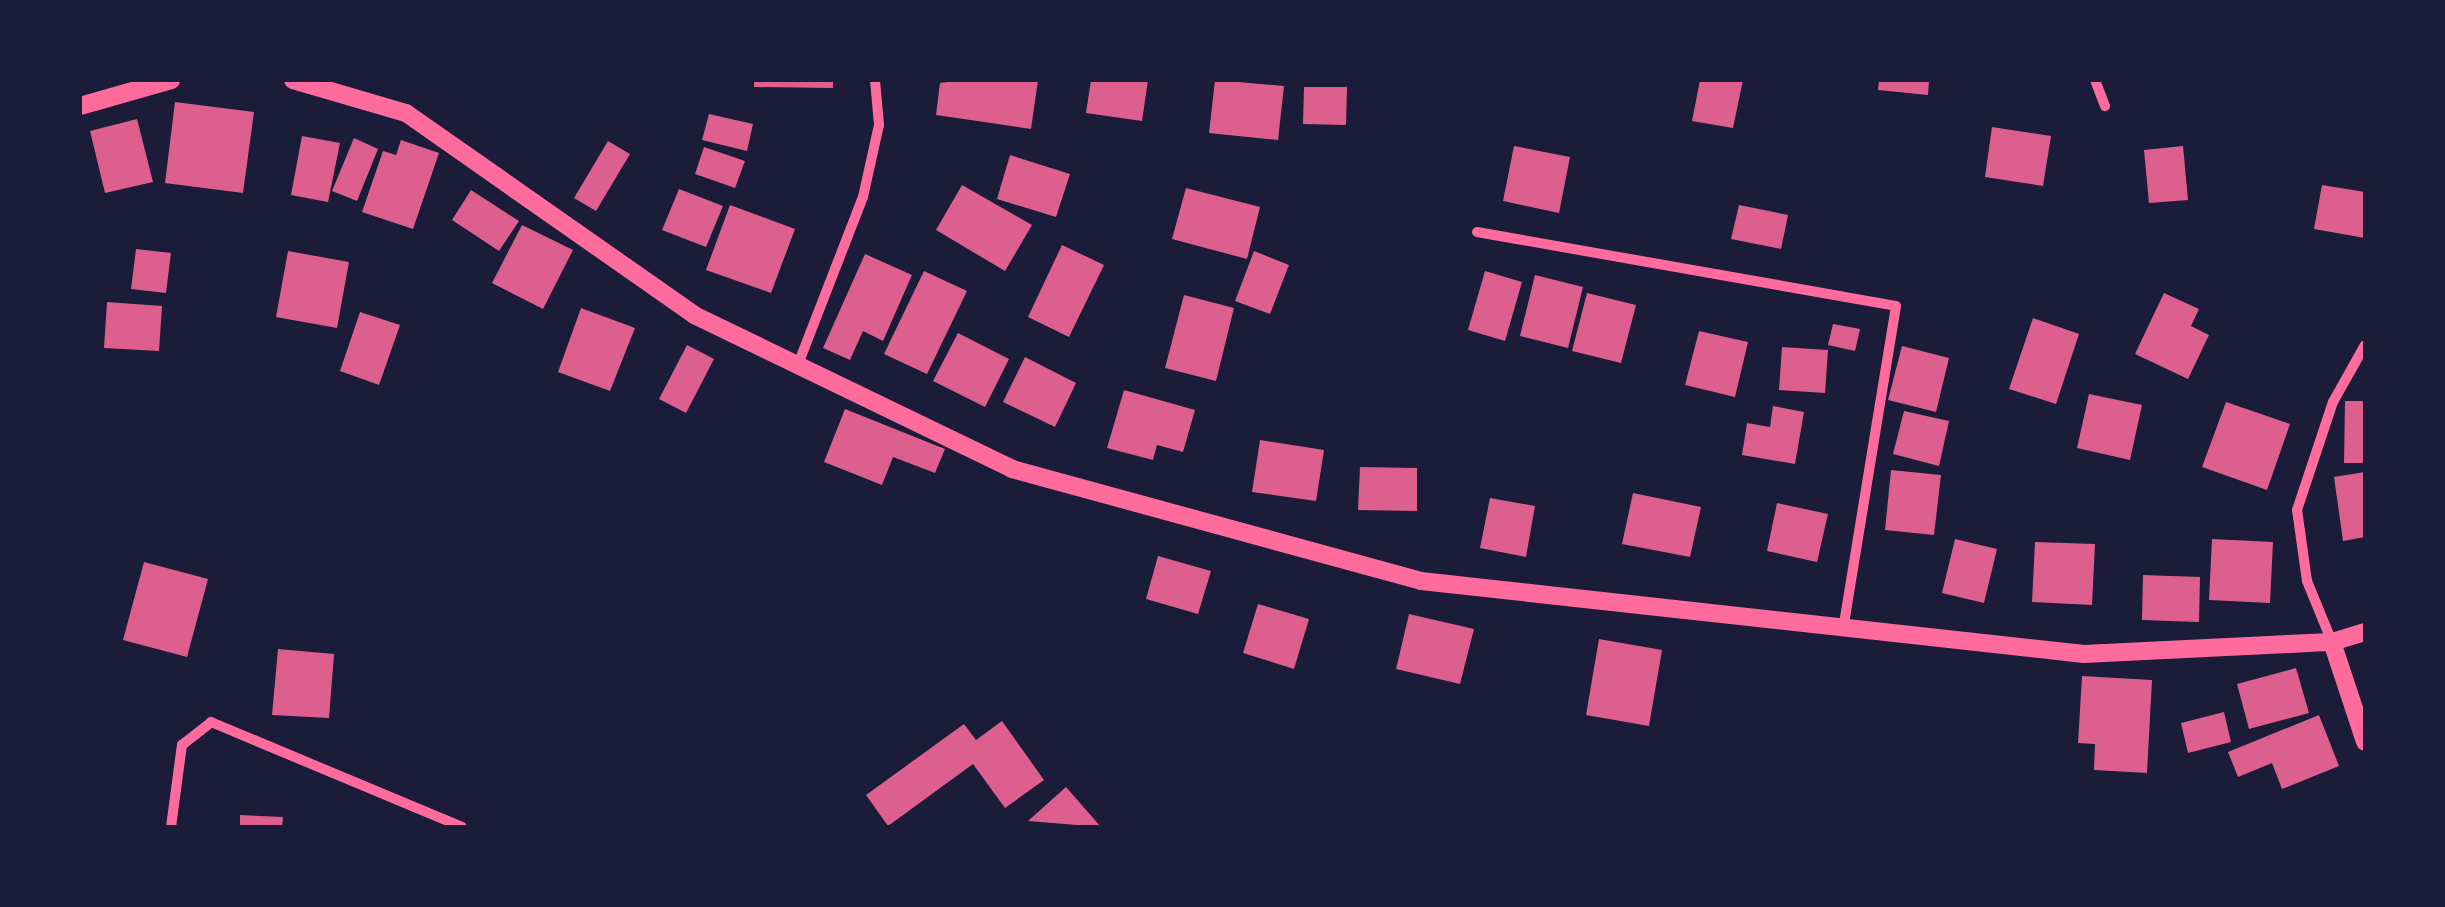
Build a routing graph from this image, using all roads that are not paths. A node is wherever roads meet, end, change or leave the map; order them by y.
1 (171, 80) edge
2 (293, 80) edge
3 (875, 80) edge
4 (2095, 80) edge
5 (80, 106) edge
6 (2105, 106) dead end
7 (1477, 232) dead end
8 (2365, 345) edge
9 (796, 368) junction
10 (1843, 629) junction
11 (2365, 632) edge
12 (2332, 642) junction
13 (2365, 742) edge
14 (171, 827) edge
15 (462, 827) edge

1 - 5 street
2 - 9 street
3 - 9 street
4 - 6 street
7 - 10 street
8 - 12 street
9 - 10 street
10 - 12 street
11 - 12 street
12 - 13 street
14 - 15 street

